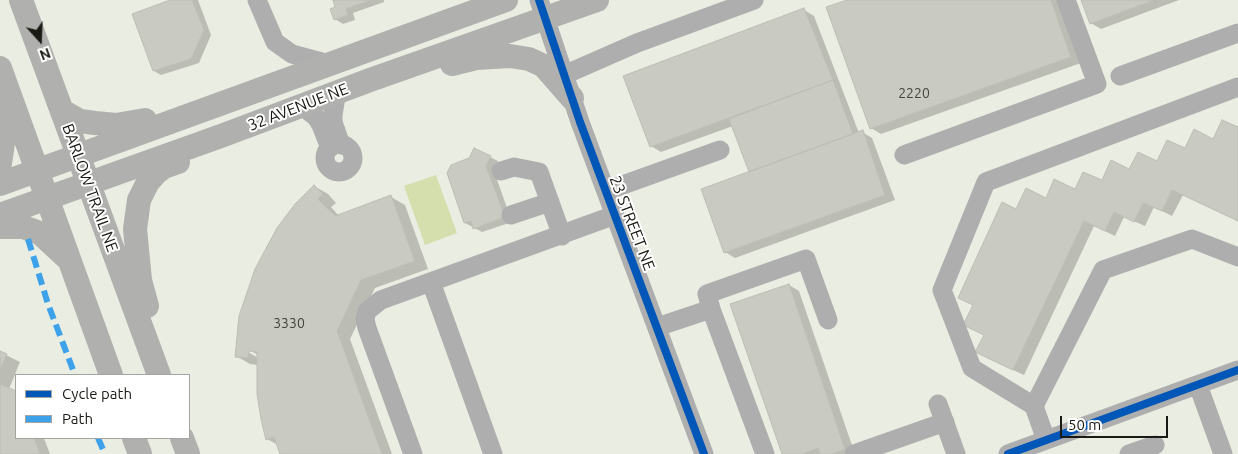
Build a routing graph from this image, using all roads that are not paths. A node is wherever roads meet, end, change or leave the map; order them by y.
1 (21, 0) edge
2 (257, 0) edge
3 (506, 0) edge
4 (597, 0) edge
5 (754, 0) edge
6 (1066, 0) edge
7 (542, 10) edge
8 (1238, 33) edge
9 (329, 64) junction
10 (1, 71) edge
11 (564, 76) junction
12 (1120, 76) dead end
13 (370, 80) junction
14 (1238, 87) edge
15 (337, 92) junction
16 (572, 98) junction
17 (300, 105) junction
18 (204, 110) junction
19 (62, 111) junction
20 (221, 136) junction
21 (720, 150) dead end
22 (904, 155) dead end
23 (78, 156) junction
24 (0, 163) edge
25 (37, 170) junction
26 (501, 171) dead end
27 (88, 183) junction
28 (0, 184) edge
29 (606, 191) junction
30 (47, 198) junction
31 (550, 202) junction
32 (0, 215) edge
33 (511, 215) dead end
34 (615, 216) junction
35 (0, 227) edge
36 (562, 236) junction
37 (1238, 257) edge
38 (69, 259) junction
39 (431, 282) junction
40 (711, 308) junction
41 (828, 320) dead end
42 (657, 327) junction
43 (1238, 370) edge
44 (111, 374) edge
45 (159, 374) edge
46 (164, 374) edge
47 (1198, 385) junction
48 (938, 404) dead end
49 (1034, 406) junction
50 (945, 422) junction
51 (134, 439) edge
52 (182, 439) edge
53 (1046, 440) junction
54 (1155, 445) dead end
55 (140, 454) edge
56 (188, 454) edge
57 (414, 454) edge
58 (493, 454) edge
59 (704, 454) edge
60 (765, 454) edge
61 (854, 454) edge
62 (956, 454) edge
63 (1008, 454) edge
64 (1129, 454) edge
65 (1223, 454) edge

1 - 19 main road, BARLOW TRAIL NE
2 - 9 street
3 - 9 main road, 32 AVENUE NE
4 - 7 main road, 32 AVENUE NE
5 - 11 street
6 - 22 street
7 - 11 street, 23 STREET NE
7 - 13 main road, 32 AVENUE NE
8 - 12 street
9 - 18 main road, 32 AVENUE NE
10 - 24 main road
10 - 25 main road
11 - 16 street, 23 STREET NE
13 - 15 main road, 32 AVENUE NE
13 - 16 main road
14 - 49 street
15 - 17 main road, 32 AVENUE NE
15 - 17 street
16 - 29 street, 23 STREET NE
17 - 20 main road, 32 AVENUE NE
18 - 19 main road
18 - 23 main road, 32 AVENUE NE
19 - 23 main road, BARLOW TRAIL NE
20 - 27 main road, 32 AVENUE NE
20 - 46 main road
21 - 29 street
23 - 25 main road, 32 AVENUE NE
23 - 27 main road, BARLOW TRAIL NE
25 - 28 main road, 32 AVENUE NE
25 - 30 main road
26 - 31 street
27 - 30 main road, 32 AVENUE NE
27 - 45 main road, BARLOW TRAIL NE
29 - 34 street, 23 STREET NE
30 - 32 main road, 32 AVENUE NE
30 - 38 main road
31 - 33 street
31 - 36 street
34 - 36 street
34 - 42 street, 23 STREET NE
35 - 38 main road
36 - 39 street
37 - 49 street
38 - 44 main road
39 - 57 street
39 - 58 street
40 - 41 street
40 - 42 street
40 - 60 street
42 - 59 street, 23 STREET NE
43 - 47 street
47 - 53 street
47 - 65 street
48 - 50 street
49 - 53 street
50 - 61 street
50 - 62 street
51 - 55 main road
52 - 56 main road
53 - 63 street
54 - 64 street

